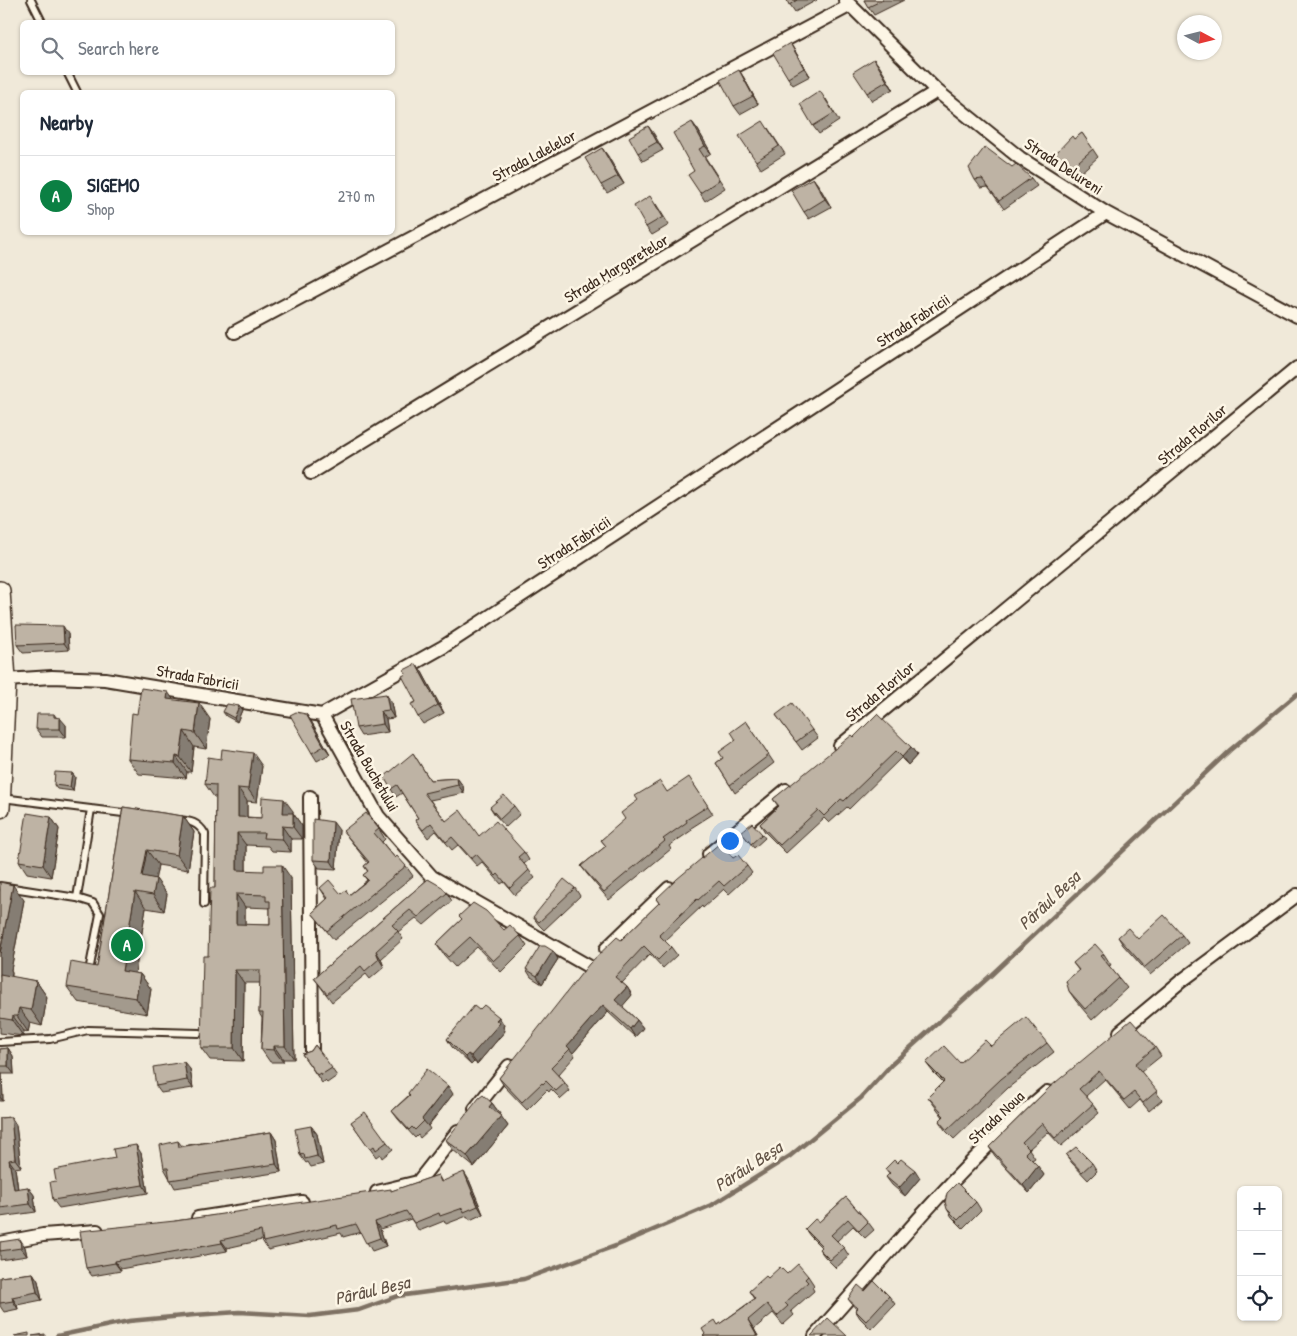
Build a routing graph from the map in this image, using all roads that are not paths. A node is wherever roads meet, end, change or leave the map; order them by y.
1 (31, 0) edge
2 (847, 3) edge
3 (41, 20) edge
4 (68, 75) edge
5 (76, 90) edge
6 (937, 91) junction
7 (1106, 213) junction
8 (1297, 316) edge
9 (235, 332) dead end
10 (1297, 368) edge
11 (311, 472) dead end
12 (0, 591) edge
13 (6, 680) junction
14 (322, 715) junction
15 (827, 756) edge
16 (797, 781) edge
17 (310, 797) dead end
18 (1, 803) edge
19 (91, 809) junction
20 (137, 815) edge
21 (173, 819) edge
22 (700, 862) edge
23 (677, 881) edge
24 (0, 886) edge
25 (1297, 895) edge
26 (77, 898) junction
27 (204, 904) dead end
28 (90, 966) edge
29 (325, 969) edge
30 (312, 980) junction
31 (199, 1033) edge
32 (1112, 1038) edge
33 (0, 1042) edge
34 (312, 1052) edge
35 (515, 1059) edge
36 (1060, 1082) edge
37 (363, 1194) edge
38 (317, 1200) edge
39 (188, 1220) edge
40 (107, 1230) edge
41 (0, 1243) edge
42 (814, 1336) edge

1 - 3 lane
2 - 6 street, Strada Delureni
2 - 9 street, Strada Lalelelor
4 - 5 lane
6 - 7 street, Strada Delureni
6 - 11 street, Strada Margaretelor
7 - 8 street, Strada Delureni
7 - 14 street, Strada Fabricii
10 - 15 street, Strada Florilor
12 - 13 main road
13 - 14 street, Strada Fabricii
13 - 18 main road
14 - 23 street, Strada Buchetului
16 - 22 street
17 - 30 street
18 - 19 lane
19 - 20 lane
19 - 26 lane
21 - 27 lane
24 - 26 lane
25 - 32 street
26 - 28 lane
29 - 30 street
30 - 34 street
31 - 33 lane
35 - 37 street
36 - 42 street, Strada Noua
38 - 39 street
40 - 41 street

